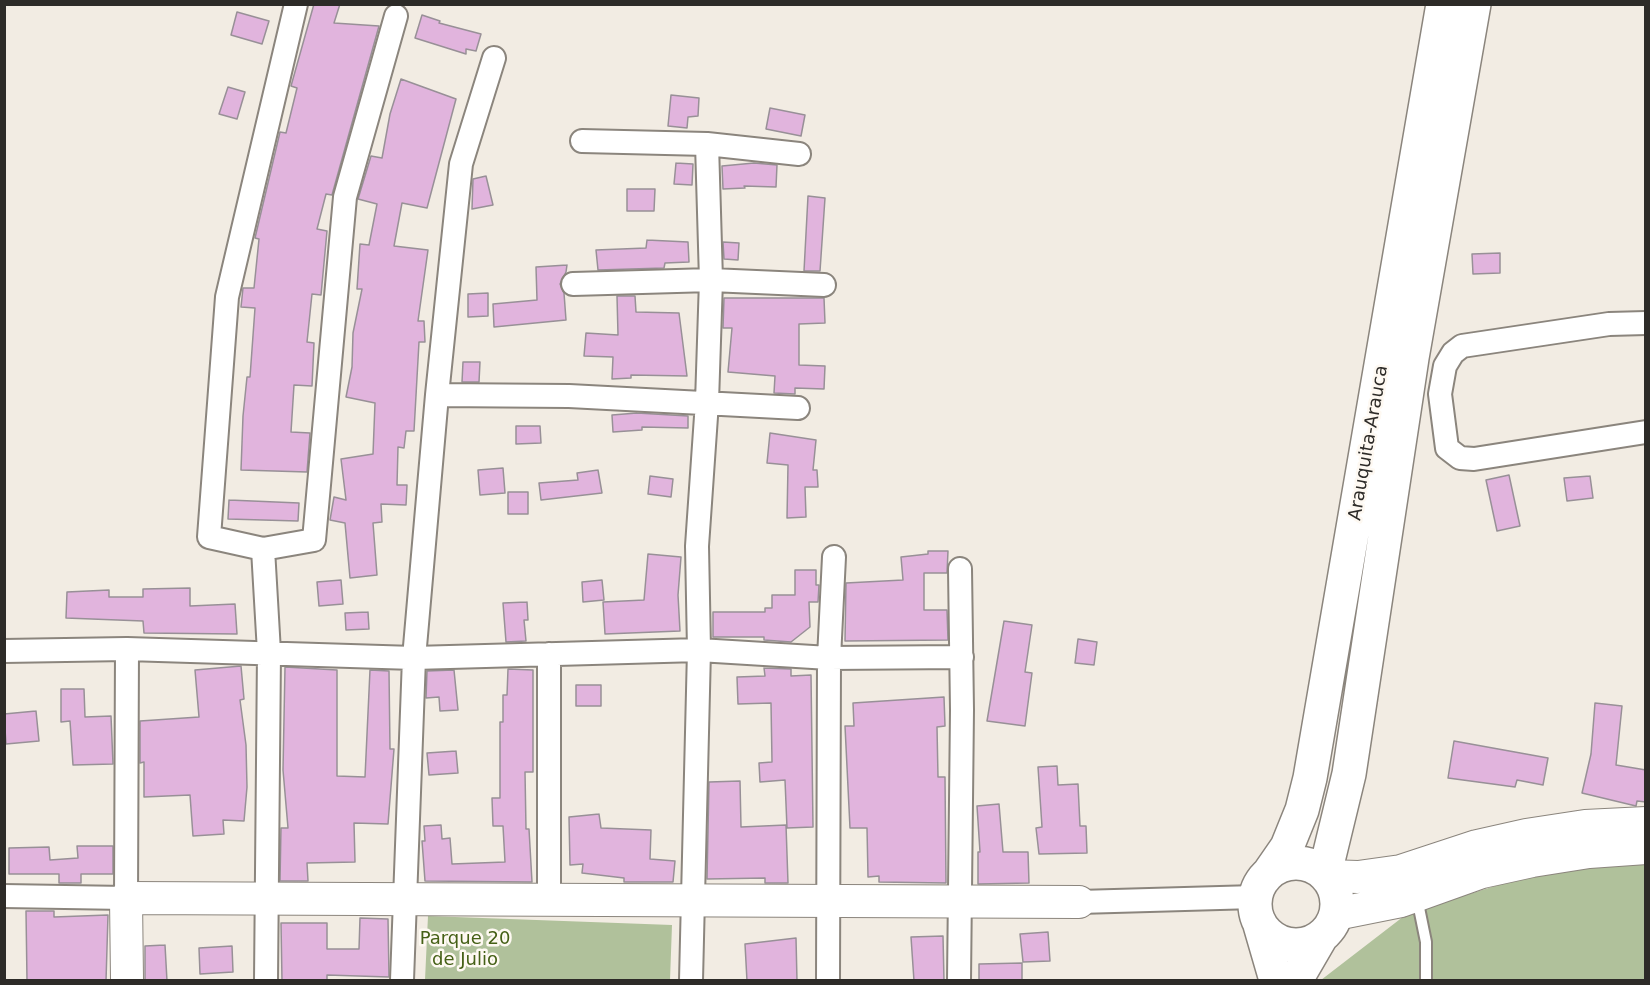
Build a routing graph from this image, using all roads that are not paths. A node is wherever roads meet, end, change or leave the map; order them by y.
1 (296, 4) edge
2 (1443, 4) edge
3 (1474, 4) edge
4 (396, 16) dead end
5 (494, 58) dead end
6 (582, 141) dead end
7 (708, 144) junction
8 (799, 154) dead end
9 (711, 280) junction
10 (573, 284) dead end
11 (824, 285) dead end
12 (1646, 322) edge
13 (437, 395) junction
14 (707, 402) junction
15 (798, 408) dead end
16 (1646, 432) edge
17 (263, 549) junction
18 (834, 557) dead end
19 (960, 569) dead end
20 (127, 650) junction
21 (699, 650) junction
22 (4, 651) edge
23 (269, 652) junction
24 (549, 654) junction
25 (962, 657) junction
26 (414, 658) junction
27 (829, 658) junction
28 (1646, 823) edge
29 (1646, 848) edge
30 (1326, 875) junction
31 (1416, 894) junction
32 (4, 896) edge
33 (126, 898) junction
34 (268, 898) junction
35 (1261, 898) junction
36 (403, 899) junction
37 (549, 900) junction
38 (694, 901) junction
39 (829, 901) junction
40 (960, 902) junction
41 (1079, 902) joint
42 (1329, 926) junction
43 (127, 981) edge
44 (266, 981) edge
45 (402, 981) edge
46 (691, 981) edge
47 (828, 981) edge
48 (959, 981) edge
49 (1276, 981) edge
50 (1296, 981) edge
51 (1426, 981) edge

1 - 17 street
2 - 35 main road, Arauquita-Arauca
3 - 30 main road, Arauquita-Arauca
4 - 17 street
5 - 13 street
6 - 7 street
7 - 8 street
7 - 9 street
9 - 10 street
9 - 11 street
9 - 14 street
12 - 16 street
13 - 14 street
13 - 26 street
14 - 15 street
14 - 21 street
17 - 23 street
18 - 27 street
19 - 25 street
20 - 22 street
20 - 23 street
20 - 33 street
21 - 24 street
21 - 27 street
21 - 38 street
23 - 26 street
23 - 34 street
24 - 26 street
24 - 37 street
25 - 27 street
25 - 40 street
26 - 36 street
27 - 39 street
28 - 30 street
29 - 31 street
30 - 35 main road
30 - 42 main road
31 - 42 street
31 - 51 lane
32 - 33 street
33 - 34 street
33 - 43 street
34 - 36 street
34 - 44 street
35 - 41 street
35 - 42 main road
35 - 49 main road
36 - 37 street
36 - 45 street
37 - 38 street
38 - 39 street
38 - 46 street
39 - 40 street
39 - 47 street
40 - 41 street
40 - 48 street
42 - 50 main road

